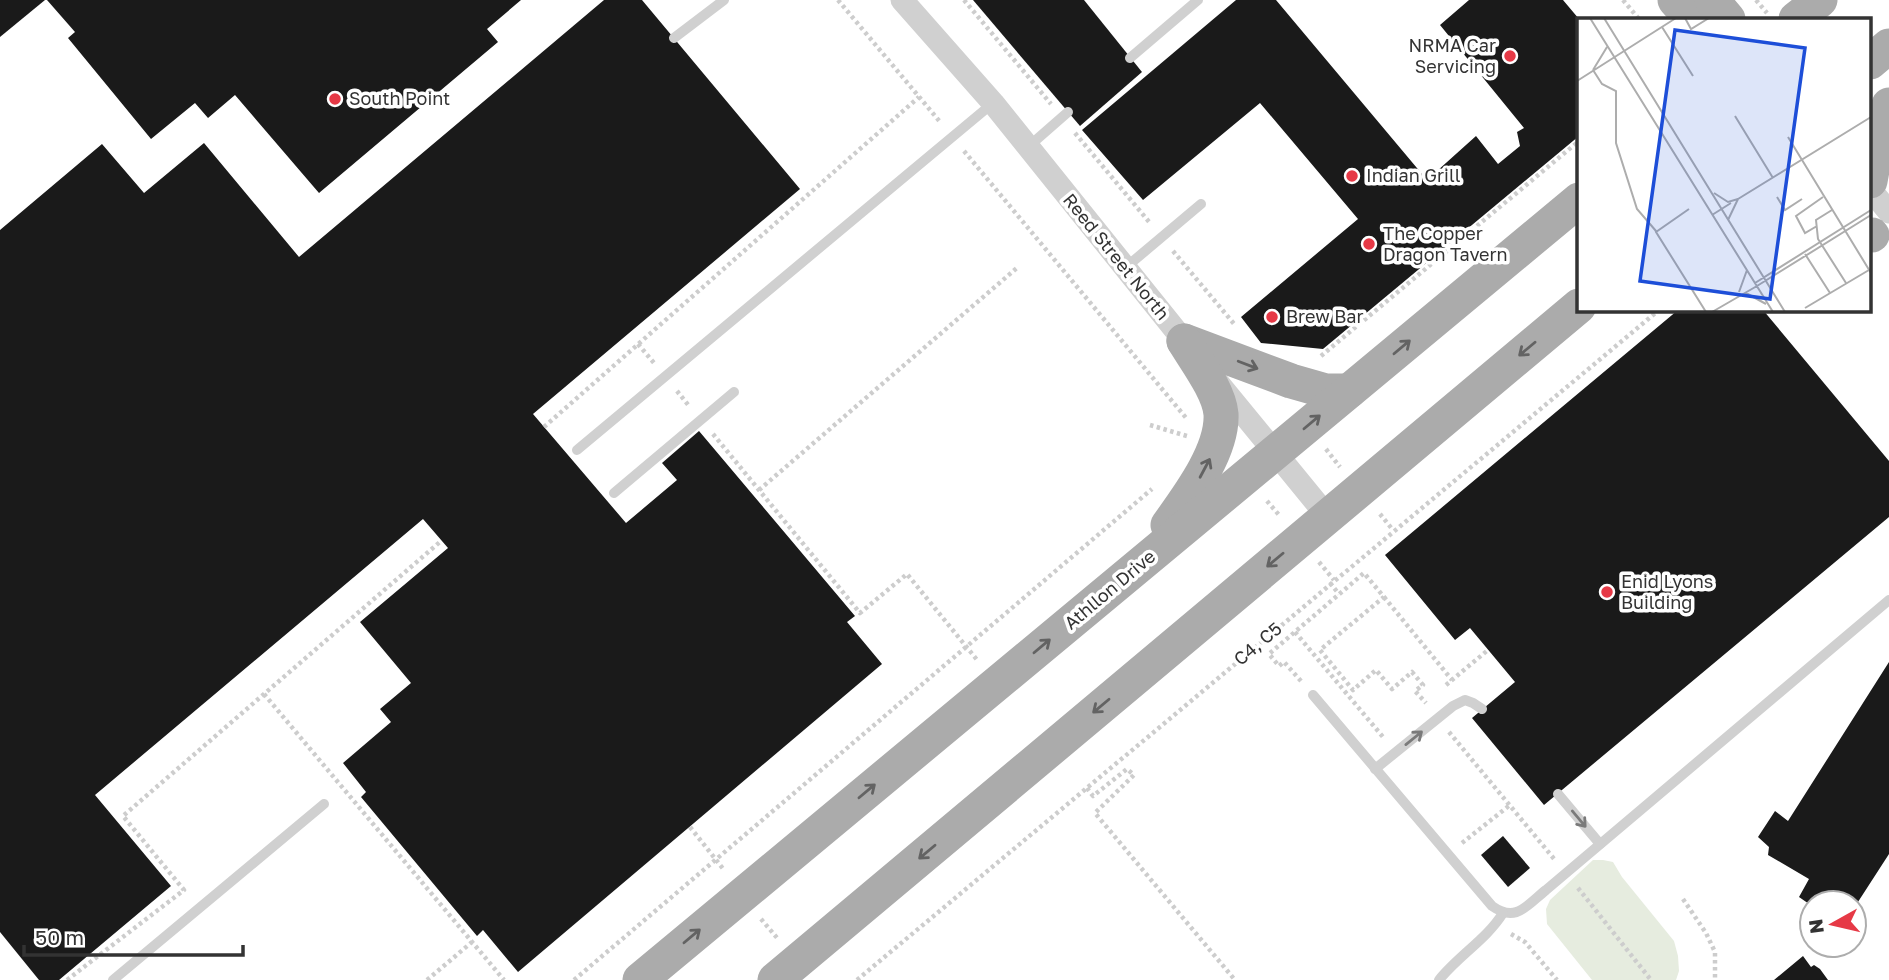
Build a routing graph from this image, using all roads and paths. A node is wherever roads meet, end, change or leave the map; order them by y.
1 (724, 0) edge
2 (838, 0) edge
3 (902, 0) edge
4 (964, 0) edge
5 (1198, 0) edge
6 (1623, 0) edge
7 (1675, 0) edge
8 (1712, 0) edge
9 (1819, 0) edge
10 (1638, 18) edge
11 (1691, 18) edge
12 (1727, 18) edge
13 (1797, 18) edge
14 (674, 38) dead end
15 (1889, 46) edge
16 (1130, 58) dead end
17 (1871, 61) edge
18 (919, 97) junction
19 (993, 103) junction
20 (1889, 105) edge
21 (1065, 114) junction
22 (953, 137) junction
23 (1577, 143) edge
24 (1027, 147) junction
25 (1871, 176) edge
26 (1871, 194) edge
27 (1577, 202) edge
28 (1201, 204) dead end
29 (1878, 232) edge
30 (1162, 237) junction
31 (1018, 267) dead end
32 (1125, 268) junction
33 (1577, 308) edge
34 (1657, 312) edge
35 (1240, 331) dead end
36 (1184, 341) junction
37 (638, 344) junction
38 (1316, 359) dead end
39 (665, 377) junction
40 (1349, 391) junction
41 (734, 392) dead end
42 (701, 420) junction
43 (1150, 425) dead end
44 (544, 427) dead end
45 (1192, 429) dead end
46 (1196, 439) dead end
47 (577, 450) dead end
48 (1275, 452) junction
49 (1154, 488) dead end
50 (759, 490) junction
51 (614, 493) dead end
52 (1328, 516) junction
53 (441, 541) dead end
54 (1139, 565) junction
55 (1331, 583) junction
56 (1339, 594) junction
57 (1384, 597) junction
58 (1889, 600) edge
59 (1295, 632) junction
60 (967, 647) junction
61 (1488, 650) dead end
62 (1329, 661) junction
63 (1323, 666) junction
64 (984, 667) dead end
65 (1452, 680) junction
66 (1443, 688) dead end
67 (264, 694) junction
68 (1313, 695) joint
69 (1434, 695) dead end
70 (1425, 703) junction
71 (1482, 709) dead end
72 (1438, 718) junction
73 (1384, 738) dead end
74 (1375, 769) junction
75 (1087, 788) junction
76 (1558, 794) dead end
77 (324, 804) dead end
78 (1510, 805) junction
79 (690, 827) dead end
80 (1468, 838) dead end
81 (1600, 844) junction
82 (714, 858) dead end
83 (1566, 873) junction
84 (1683, 899) dead end
85 (1503, 914) junction
86 (472, 942) junction
87 (67, 980) edge
88 (113, 980) edge
89 (427, 980) edge
90 (504, 980) edge
91 (574, 980) edge
92 (640, 980) edge
93 (775, 980) edge
94 (857, 980) edge
95 (1235, 980) edge
96 (1439, 980) edge
97 (1651, 980) edge
98 (1715, 980) edge

1 - 14 lane
2 - 18 path
3 - 19 street, Reed Street North
4 - 21 path
5 - 16 lane
6 - 10 path
7 - 11 main road
8 - 12 main road
9 - 13 main road
15 - 17 main road
18 - 22 path
18 - 37 path
19 - 22 lane
19 - 24 street, Reed Street North
20 - 25 main road
21 - 24 lane
21 - 30 path
22 - 39 lane
22 - 45 path
23 - 38 path
24 - 32 street, Reed Street North
26 - 29 street
40 -> 27 main road, Athllon Drive
28 - 30 lane
30 - 32 lane
30 - 35 path
31 - 50 path
32 - 36 street, Reed Street North
33 -> 52 main road
34 - 55 path, C4, C5
36 -> 40 main road
36 - 48 street, Reed Street North
54 -> 36 main road
37 - 39 path
37 - 44 path
39 - 42 path
39 - 47 lane
48 -> 40 main road, Athllon Drive
41 - 42 lane
42 - 50 path
42 - 51 lane
43 - 46 path
48 - 52 street, Reed Street North
48 - 54 main road, Athllon Drive
49 - 60 path
50 - 60 path
52 -> 93 main road
53 - 67 path
92 -> 54 main road, Athllon Drive
55 - 56 path
55 - 75 path, C4, C5
56 - 57 path
56 - 59 path
57 - 62 path
57 - 65 path
58 - 81 lane
59 - 63 path
59 - 68 path
60 - 64 path
60 - 91 path
61 - 65 path
62 - 63 path
62 - 70 path
63 - 73 path
65 - 66 path
67 - 86 path
67 - 87 path
68 - 74 lane
69 - 70 path
70 - 72 path
71 - 72 lane
74 -> 72 lane
72 - 78 path
74 - 85 lane
75 - 94 path, C4, C5
75 - 95 path
76 -> 81 lane
77 - 88 lane
78 - 80 path
78 - 83 path
79 - 82 path
81 - 83 lane
83 - 85 lane
83 - 97 path
84 - 98 path
85 - 96 lane
86 - 89 path
86 - 90 path

